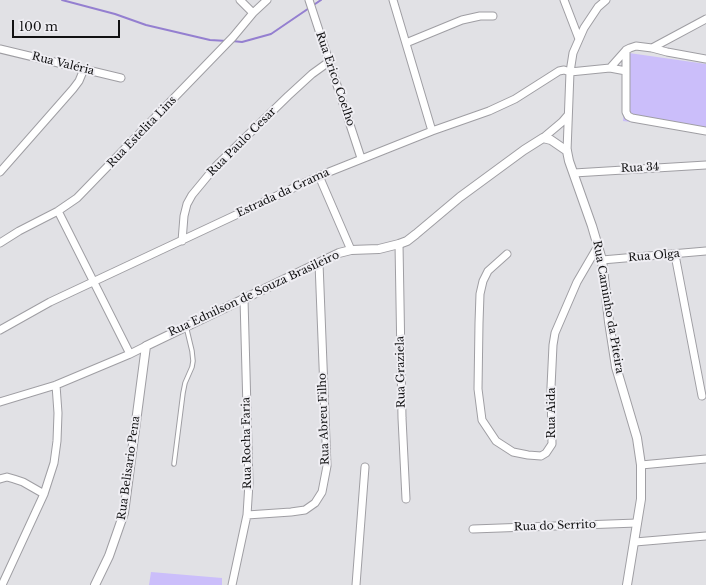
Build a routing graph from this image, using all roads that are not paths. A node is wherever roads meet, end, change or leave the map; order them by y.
1 (240, 0) edge
2 (267, 0) edge
3 (309, 0) edge
4 (393, 0) edge
5 (564, 0) edge
6 (595, 0) edge
7 (606, 0) edge
8 (598, 7) junction
9 (253, 13) junction
10 (493, 16) dead end
11 (706, 19) edge
12 (579, 39) junction
13 (406, 43) junction
14 (652, 48) junction
15 (626, 50) junction
16 (1, 51) edge
17 (706, 59) edge
18 (330, 61) junction
19 (610, 68) junction
20 (84, 69) junction
21 (626, 71) junction
22 (570, 72) junction
23 (121, 78) dead end
24 (568, 115) junction
25 (432, 131) junction
26 (706, 131) edge
27 (543, 138) junction
28 (567, 151) junction
29 (361, 158) junction
30 (706, 165) edge
31 (0, 172) edge
32 (574, 173) junction
33 (319, 176) junction
34 (58, 212) junction
35 (182, 241) junction
36 (0, 243) edge
37 (399, 244) junction
38 (598, 246) junction
39 (351, 250) junction
40 (706, 251) edge
41 (507, 254) dead end
42 (675, 255) junction
43 (602, 260) junction
44 (319, 263) junction
45 (94, 282) junction
46 (244, 299) junction
47 (186, 326) junction
48 (0, 330) edge
49 (146, 346) junction
50 (130, 354) junction
51 (56, 385) junction
52 (702, 396) dead end
53 (0, 402) edge
54 (706, 460) edge
55 (174, 464) dead end
56 (641, 466) junction
57 (365, 467) dead end
58 (0, 479) edge
59 (44, 494) junction
60 (406, 499) dead end
61 (247, 515) junction
62 (637, 523) junction
63 (473, 529) dead end
64 (706, 536) edge
65 (635, 542) junction
66 (2, 585) edge
67 (95, 585) edge
68 (232, 585) edge
69 (356, 585) edge
70 (628, 585) edge

1 - 9 street
2 - 9 street, Rua Estelita Lins
3 - 18 street, Rua Erico Coelho
4 - 13 street
5 - 12 street
6 - 8 street
7 - 8 street, Rua Caminho da Piteira
8 - 12 street, Rua Caminho da Piteira
9 - 34 street, Rua Estelita Lins
10 - 13 street
11 - 14 street
12 - 22 street, Rua Caminho da Piteira
13 - 25 street
14 - 15 street
14 - 17 street
15 - 19 street
15 - 21 street
16 - 20 street, Rua Valéria
18 - 29 street, Rua Erico Coelho
18 - 35 street, Rua Paulo Cesar
19 - 21 street, Estrada da Grama
19 - 22 street, Estrada da Grama
20 - 23 street, Rua Valéria
20 - 31 street
21 - 26 street
22 - 24 street, Rua Caminho da Piteira
22 - 25 street, Estrada da Grama
24 - 27 street
24 - 28 street, Rua Caminho da Piteira
25 - 29 street, Estrada da Grama
27 - 28 street
27 - 37 street, Rua Ednilson de Souza Brasileiro
28 - 32 street, Rua Caminho da Piteira
29 - 33 street, Estrada da Grama
30 - 32 street, Rua 34
32 - 38 street, Rua Caminho da Piteira
33 - 35 street, Estrada da Grama
33 - 39 street
34 - 36 street, Rua Estelita Lins
34 - 45 street
35 - 45 street, Estrada da Grama
37 - 39 street, Rua Ednilson de Souza Brasileiro
37 - 60 street, Rua Graziela
38 - 41 street, Rua Aida
38 - 43 street, Rua Caminho da Piteira
39 - 44 street, Rua Ednilson de Souza Brasileiro
40 - 42 street, Rua Olga
42 - 43 street, Rua Olga
42 - 52 street
43 - 56 street, Rua Caminho da Piteira
44 - 46 street, Rua Ednilson de Souza Brasileiro
44 - 61 street, Rua Abreu Filho
45 - 48 street, Estrada da Grama
45 - 50 street
46 - 47 street, Rua Ednilson de Souza Brasileiro
46 - 61 street, Rua Rocha Faria
47 - 49 street, Rua Ednilson de Souza Brasileiro
47 - 55 lane
49 - 50 street, Rua Ednilson de Souza Brasileiro
49 - 67 street, Rua Belisario Pena
50 - 51 street, Rua Ednilson de Souza Brasileiro
51 - 53 street, Rua Ednilson de Souza Brasileiro
51 - 59 street
54 - 56 street
56 - 62 street, Rua Caminho da Piteira
57 - 69 street
58 - 59 street
59 - 66 street
61 - 68 street, Rua Rocha Faria
62 - 63 street, Rua do Serrito
62 - 65 street, Rua Caminho da Piteira
64 - 65 street
65 - 70 street, Rua Caminho da Piteira

